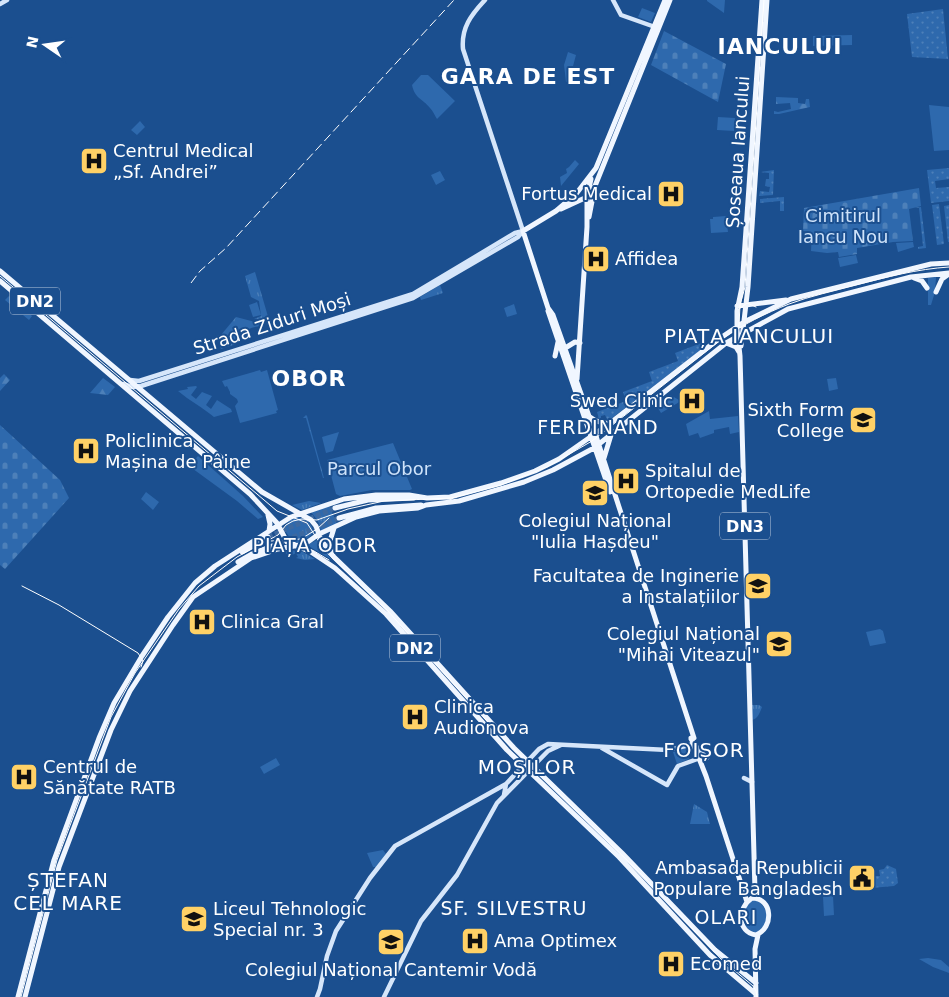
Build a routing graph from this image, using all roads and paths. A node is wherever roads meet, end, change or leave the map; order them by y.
1 (7, 0) edge
2 (485, 0) edge
3 (612, 0) edge
4 (665, 0) edge
5 (670, 0) edge
6 (762, 0) edge
7 (767, 0) edge
8 (0, 4) edge
9 (656, 28) junction
10 (593, 174) junction
11 (596, 186) junction
12 (587, 197) junction
13 (570, 206) junction
14 (556, 211) junction
15 (586, 217) junction
16 (586, 227) junction
17 (522, 229) junction
18 (949, 263) edge
19 (0, 271) edge
20 (949, 273) edge
21 (911, 277) junction
22 (0, 281) edge
23 (927, 288) dead end
24 (936, 292) dead end
25 (413, 296) junction
26 (747, 296) junction
27 (791, 299) junction
28 (745, 304) junction
29 (753, 304) junction
30 (737, 306) junction
31 (744, 322) junction
32 (737, 327) junction
33 (740, 334) junction
34 (560, 340) junction
35 (577, 343) junction
36 (726, 343) junction
37 (563, 349) junction
38 (740, 356) junction
39 (564, 362) junction
40 (576, 382) junction
41 (150, 383) junction
42 (122, 384) junction
43 (136, 385) junction
44 (146, 394) junction
45 (138, 397) junction
46 (590, 417) junction
47 (609, 424) junction
48 (613, 432) junction
49 (593, 435) junction
50 (597, 446) junction
51 (579, 457) junction
52 (601, 460) junction
53 (427, 498) junction
54 (426, 505) junction
55 (335, 508) tunnel mouth
56 (265, 510) junction
57 (301, 514) junction
58 (339, 518) tunnel mouth
59 (278, 526) junction
60 (334, 527) junction
61 (624, 531) junction
62 (269, 534) junction
63 (318, 535) junction
64 (272, 546) tunnel mouth
65 (295, 546) junction
66 (332, 554) junction
67 (193, 598) junction
68 (693, 741) junction
69 (561, 745) junction
70 (599, 746) junction
71 (621, 747) junction
72 (619, 756) junction
73 (700, 758) junction
74 (525, 763) junction
75 (531, 768) junction
76 (744, 778) dead end
77 (752, 782) junction
78 (506, 784) junction
79 (496, 789) junction
80 (511, 789) junction
81 (503, 796) junction
82 (752, 899) junction
83 (756, 935) junction
84 (755, 972) junction
85 (744, 974) junction
86 (756, 983) junction
87 (756, 996) edge
88 (18, 997) edge
89 (25, 997) edge
90 (317, 997) edge
91 (384, 997) edge

1 - 8 main road
2 - 17 main road
3 - 9 main road
4 - 9 main road
5 - 9 main road
6 - 30 main road, Șoseaua Iancului / DN3
7 - 26 main road, Șoseaua Iancului / DN3
9 - 10 main road
9 - 11 main road
10 - 12 main road
10 - 14 main road
11 - 12 main road
11 - 16 main road
12 - 13 main road
12 - 15 main road
13 - 14 main road
13 - 15 main road
14 - 17 main road
15 - 16 main road
16 - 35 main road
17 - 25 main road
17 - 34 main road
18 - 27 main road
19 - 43 main road, DN2
20 - 21 main road
20 - 24 main road
21 - 23 main road
21 - 33 main road
22 - 42 main road, DN2
25 - 41 main road, Strada Ziduri Moși
25 - 43 main road, Strada Ziduri Moși
26 - 28 main road, Șoseaua Iancului / DN3
26 - 29 main road
27 - 29 main road
27 - 31 main road
28 - 29 main road
28 - 30 main road
28 - 31 main road, DN3
30 - 32 main road, DN3
31 - 32 main road
31 - 33 main road, DN3
32 - 33 main road, DN3
32 - 47 main road
33 - 36 main road
33 - 38 main road, DN3
34 - 35 main road
34 - 37 main road
34 - 39 main road
35 - 37 main road
35 - 40 main road
36 - 38 main road
36 - 48 main road
37 - 39 main road
37 - 40 main road
38 - 77 main road, DN3
39 - 49 main road
40 - 46 main road
41 - 43 main road, Strada Ziduri Moși
41 - 44 main road
42 - 43 main road
42 - 45 main road, DN2
43 - 44 main road, DN2
43 - 45 main road
44 - 57 main road, DN2
45 - 56 main road, DN2
46 - 47 main road
46 - 49 main road
47 - 49 main road
48 - 50 main road
48 - 52 main road
49 - 50 main road
49 - 53 main road
50 - 51 main road
50 - 52 main road
51 - 52 main road
51 - 54 main road
52 - 61 main road
52 - 61 main road
53 - 55 main road
53 - 57 main road
54 - 58 main road
54 - 60 main road
56 - 59 main road, DN2
56 - 62 main road
57 - 59 main road
57 - 63 main road, DN2
59 - 62 main road
59 - 65 main road, DN2
60 - 63 main road
60 - 66 main road
61 - 68 main road
62 - 88 main road
63 - 65 main road
63 - 66 main road, DN2
64 - 67 main road
65 - 67 main road
65 - 74 main road, DN2
66 - 74 main road, DN2
67 - 89 main road
68 - 71 main road
68 - 73 main road
68 - 73 main road
69 - 70 main road
69 - 74 main road
69 - 75 main road
70 - 71 main road
70 - 72 main road
71 - 72 main road
72 - 73 main road
73 - 82 main road
74 - 75 main road, DN2
74 - 78 main road
75 - 80 main road
75 - 85 main road, DN2
75 - 87 main road, DN2
76 - 77 main road
77 - 82 main road, DN3
78 - 79 main road
78 - 80 main road
78 - 81 main road
79 - 81 main road
79 - 90 main road
80 - 81 main road
81 - 91 main road
82 - 83 main road
82 - 83 main road, DN3
83 - 84 main road
84 - 85 main road
84 - 86 main road
85 - 86 main road, DN2
86 - 87 main road, DN2

